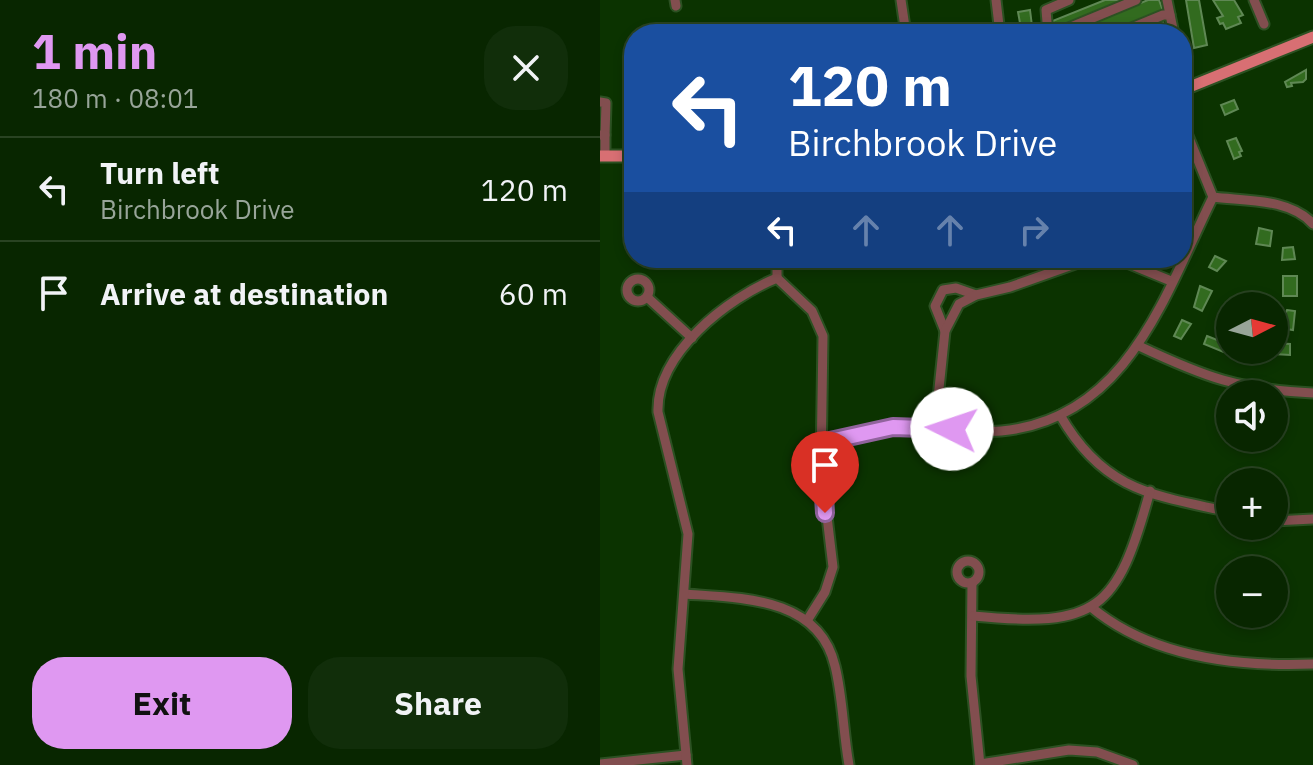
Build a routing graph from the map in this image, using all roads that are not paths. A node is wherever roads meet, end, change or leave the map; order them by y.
1 (901, 0) edge
2 (996, 0) edge
3 (1069, 0) edge
4 (1136, 0) edge
5 (1167, 0) edge
6 (1254, 0) edge
7 (1170, 15) junction
8 (905, 24) edge
9 (999, 24) edge
10 (1049, 24) edge
11 (1076, 24) edge
12 (1141, 24) edge
13 (1172, 24) edge
14 (1264, 24) dead end
15 (1313, 37) edge
16 (1192, 86) edge
17 (600, 102) edge
18 (603, 135) edge
19 (1192, 146) edge
20 (603, 156) edge
21 (624, 156) edge
22 (1213, 197) junction
23 (1313, 224) edge
24 (1192, 239) edge
25 (777, 268) edge
26 (1064, 268) edge
27 (1139, 268) edge
28 (1178, 268) edge
29 (777, 278) junction
30 (1171, 281) junction
31 (976, 295) junction
32 (647, 297) dead end
33 (945, 331) junction
34 (692, 338) junction
35 (1139, 346) junction
36 (1313, 393) edge
37 (1060, 415) junction
38 (935, 427) junction
39 (821, 443) junction
40 (1150, 491) junction
41 (1216, 508) edge
42 (1313, 519) edge
43 (1288, 520) edge
44 (972, 583) dead end
45 (685, 594) junction
46 (1091, 607) junction
47 (973, 616) junction
48 (808, 619) junction
49 (1313, 664) edge
50 (686, 760) edge
51 (600, 764) edge
52 (980, 764) edge
53 (849, 765) edge
54 (1133, 765) edge

1 - 8 street
2 - 9 street
3 - 10 street
4 - 11 street
5 - 7 street
6 - 14 street
7 - 12 street
7 - 13 street
15 - 16 main road
17 - 18 street
18 - 20 street
19 - 22 street
20 - 21 main road
22 - 23 street
22 - 24 street
25 - 29 street
26 - 31 street
27 - 30 street
28 - 30 street
29 - 34 street
29 - 39 street
30 - 35 street
31 - 33 street
31 - 33 street
32 - 34 street
33 - 38 street
34 - 45 street
35 - 36 street
35 - 37 street
37 - 38 street
37 - 40 street
38 - 39 street
39 - 48 street
40 - 41 street
40 - 46 street
42 - 43 street
44 - 47 street
45 - 48 street
45 - 50 street
46 - 47 street
46 - 49 street
47 - 52 street
48 - 53 street
50 - 51 street
52 - 54 street

